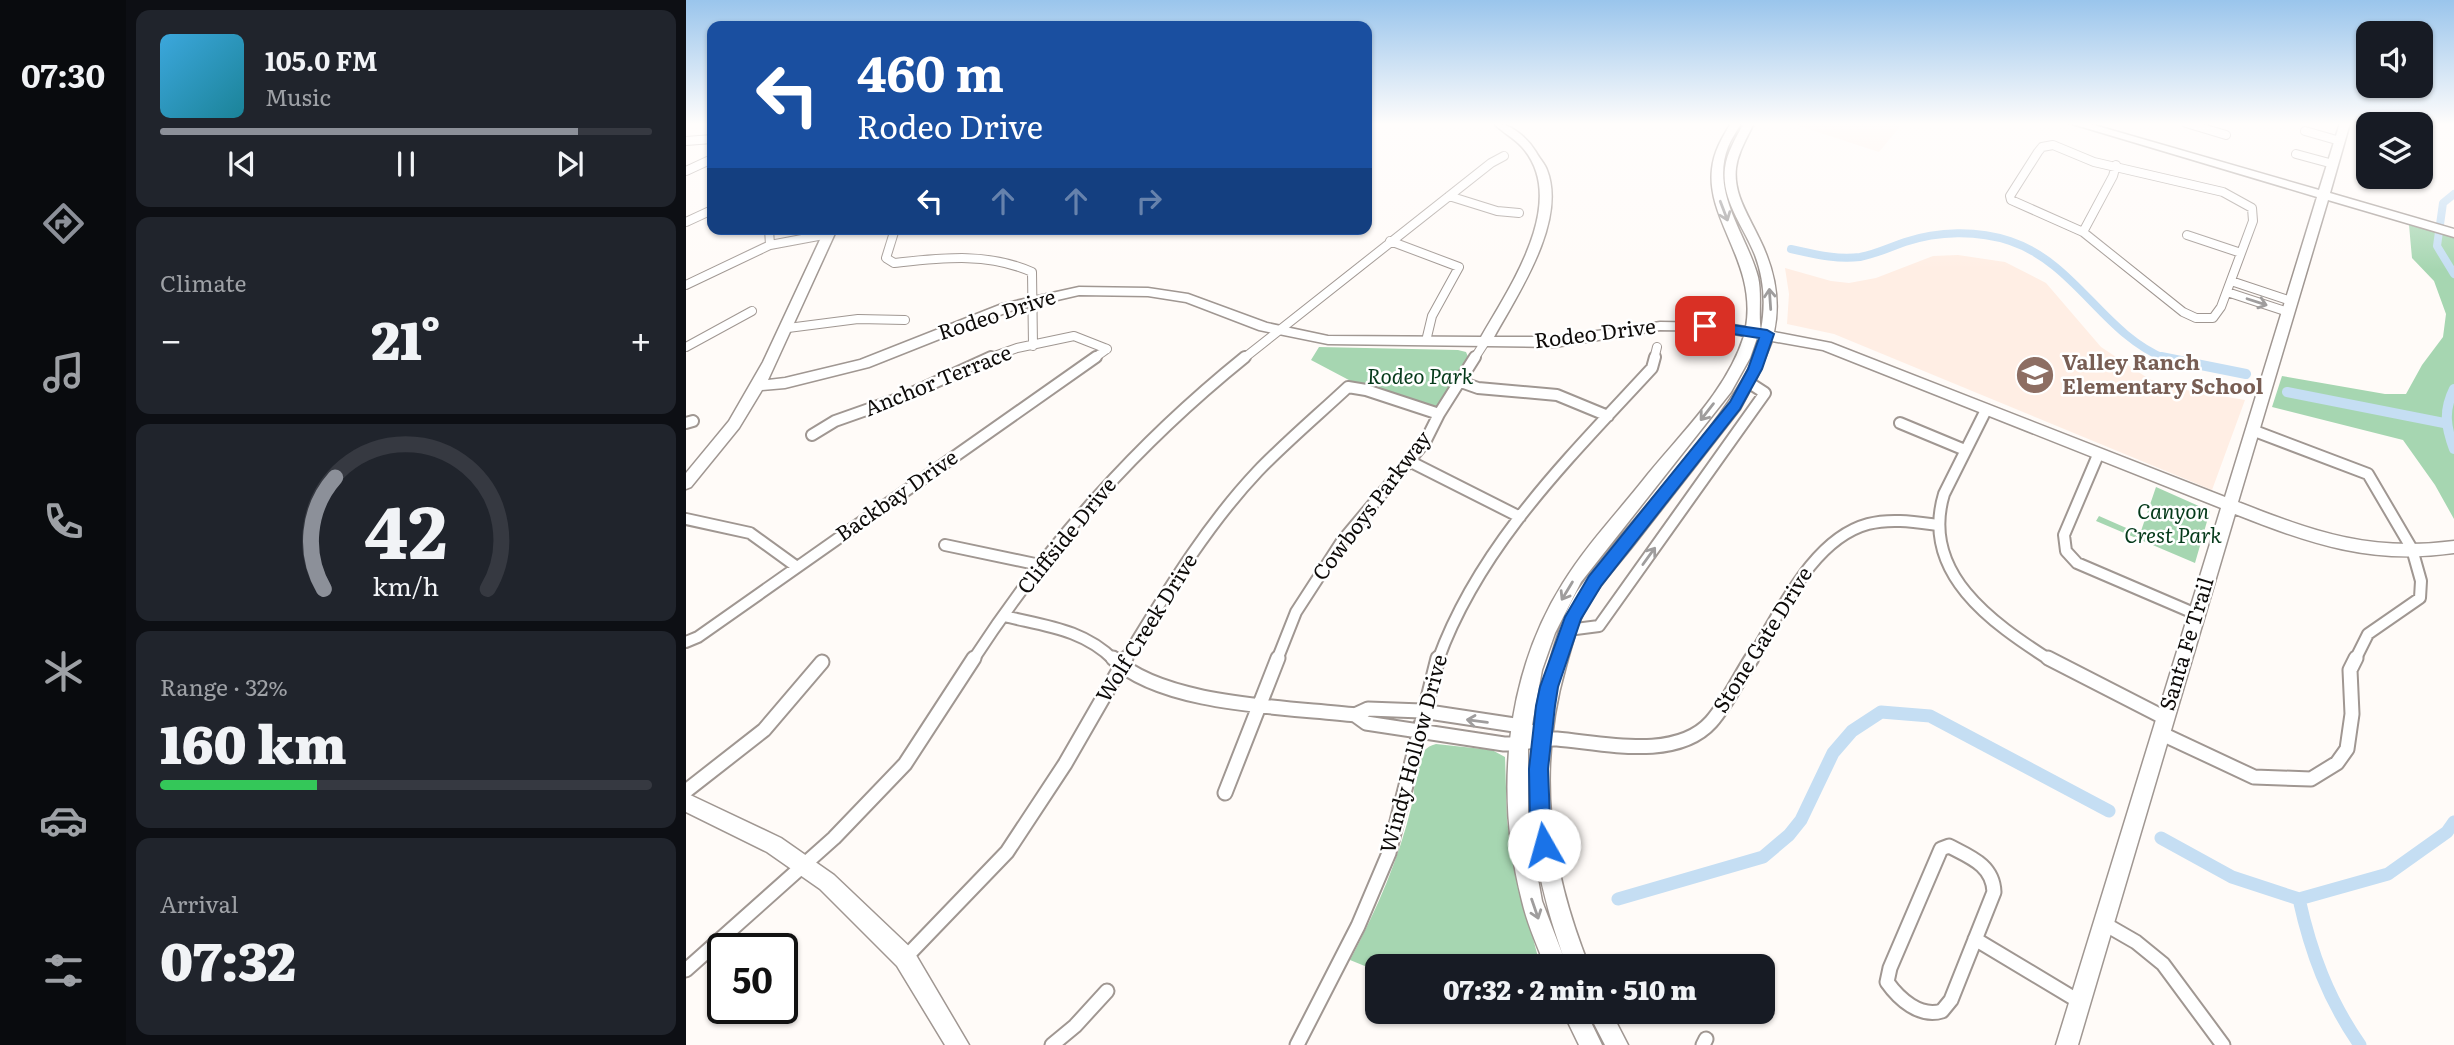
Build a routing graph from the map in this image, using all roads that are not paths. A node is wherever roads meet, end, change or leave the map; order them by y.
1 (1480, 172) edge
2 (1541, 172) edge
3 (1723, 172) edge
4 (1724, 172) edge
5 (2026, 172) edge
6 (2113, 172) edge
7 (2141, 172) edge
8 (2253, 172) edge
9 (2262, 172) edge
10 (2330, 172) edge
11 (2324, 191) junction
12 (1450, 196) junction
13 (707, 212) edge
14 (1519, 213) dead end
15 (2415, 217) junction
16 (686, 222) edge
17 (2454, 223) edge
18 (2083, 232) junction
19 (2454, 233) edge
20 (769, 235) edge
21 (813, 235) edge
22 (828, 235) edge
23 (893, 235) edge
24 (2186, 235) dead end
25 (1390, 241) junction
26 (770, 245) junction
27 (2241, 253) junction
28 (2231, 281) junction
29 (686, 285) edge
30 (2227, 292) junction
31 (1031, 300) junction
32 (2290, 306) junction
33 (752, 312) dead end
34 (905, 320) dead end
35 (788, 328) junction
36 (1279, 331) junction
37 (1759, 333) junction
38 (1426, 341) junction
39 (1485, 342) junction
40 (1032, 346) junction
41 (686, 347) edge
42 (1657, 347) dead end
43 (1107, 349) joint
44 (1461, 382) junction
45 (1748, 382) junction
46 (760, 385) junction
47 (1986, 410) junction
48 (1439, 414) junction
49 (1608, 416) junction
50 (1900, 423) dead end
51 (2252, 430) junction
52 (812, 435) dead end
53 (1691, 447) junction
54 (1965, 450) junction
55 (2098, 455) junction
56 (1411, 461) junction
57 (686, 483) edge
58 (2228, 507) junction
59 (1520, 517) junction
60 (686, 519) edge
61 (1938, 525) junction
62 (945, 545) dead end
63 (2454, 547) edge
64 (2412, 550) junction
65 (1040, 565) junction
66 (797, 567) junction
67 (1595, 568) junction
68 (2196, 614) junction
69 (1004, 616) junction
70 (1568, 630) junction
71 (686, 642) edge
72 (822, 662) dead end
73 (1121, 666) junction
74 (1261, 705) junction
75 (1422, 712) junction
76 (1356, 715) junction
77 (2162, 726) junction
78 (1417, 732) junction
79 (1520, 736) junction
80 (1542, 738) junction
81 (686, 791) edge
82 (1225, 793) dead end
83 (686, 802) edge
84 (803, 865) junction
85 (2104, 923) junction
86 (1975, 939) junction
87 (1552, 954) edge
88 (1574, 954) edge
89 (905, 958) junction
90 (686, 970) edge
91 (1107, 991) dead end
92 (2080, 1002) junction
93 (1580, 1024) edge
94 (1606, 1024) edge
95 (958, 1045) edge
96 (1052, 1045) edge
97 (1297, 1045) edge
98 (1591, 1045) edge
99 (1617, 1045) edge
100 (2067, 1045) edge
101 (2223, 1045) edge

1 - 12 street, Cliffside Drive
2 - 39 street, Cowboys Parkway
3 -> 37 street
37 -> 4 street
5 - 18 street
6 - 18 street
7 - 27 street
8 - 11 street
9 - 11 street
10 - 11 street, Santa Fe Trail
11 - 15 street
11 - 32 street, Santa Fe Trail
12 - 14 street
12 - 25 street, Cliffside Drive
13 - 16 street
15 - 17 street
15 - 19 street
18 - 30 street
20 - 26 street
21 - 26 street
22 - 35 street
23 - 31 street
24 - 27 street
25 - 36 street, Cliffside Drive
25 - 38 street
26 - 29 street
27 - 28 street
28 - 30 street
28 - 32 street
30 -> 32 street
31 - 36 street, Rodeo Drive
31 - 40 street
31 - 46 street, Rodeo Drive
32 - 51 street, Santa Fe Trail
33 - 41 street
34 - 35 street
35 - 46 street
36 - 38 street, Rodeo Drive
36 - 65 street, Cliffside Drive
37 - 39 street, Rodeo Drive
37 - 45 street
37 - 47 street, Rodeo Drive
37 -> 53 street
38 - 39 street, Rodeo Drive
39 - 44 street, Cowboys Parkway
40 - 43 street, Anchor Terrace
40 - 52 street, Anchor Terrace
42 - 49 street, Windy Hollow Drive
43 - 66 street, Backbay Drive
44 - 48 street, Cowboys Parkway
44 - 49 street
45 - 53 street
70 -> 45 street
46 - 57 street
47 - 54 street
47 - 55 street, Rodeo Drive
48 - 56 street, Cowboys Parkway
48 - 73 street, Wolf Creek Drive
49 - 59 street, Windy Hollow Drive
50 - 54 street
51 - 58 street, Santa Fe Trail
51 - 64 street
53 - 67 street
54 - 61 street
55 - 58 street, Rodeo Drive
55 - 68 street
56 - 59 street
56 - 74 street, Cowboys Parkway
58 - 64 street, Rodeo Drive
58 - 68 street, Santa Fe Trail
59 - 75 street, Windy Hollow Drive
60 - 66 street
61 - 77 street
61 - 80 street, Stone Gate Drive
62 - 65 street
63 - 64 street, Rodeo Drive
64 - 77 street
65 - 69 street, Cliffside Drive
66 - 71 street, Backbay Drive
67 - 70 street
67 -> 79 street
68 - 77 street, Santa Fe Trail
69 - 73 street, Stone Gate Drive
69 - 84 street, Cliffside Drive
70 - 80 street
72 - 81 street
73 - 74 street, Stone Gate Drive
73 - 89 street, Wolf Creek Drive
74 - 76 street, Stone Gate Drive
74 - 82 street, Cowboys Parkway
75 - 76 street, Stone Gate Drive
75 - 78 street, Windy Hollow Drive
79 -> 75 street, Stone Gate Drive
76 - 78 street, Stone Gate Drive
77 - 85 street, Santa Fe Trail
78 - 79 street, Stone Gate Drive
78 - 97 street, Windy Hollow Drive
79 - 80 street, Stone Gate Drive
79 -> 87 street
80 - 88 street
83 - 84 street
84 - 89 street
84 - 90 street, Cliffside Drive
85 - 92 street, Santa Fe Trail
85 - 101 street
86 - 86 street
86 - 92 street
89 - 95 street
91 - 96 street
92 - 100 street, Santa Fe Trail
93 - 98 street
94 - 99 street

